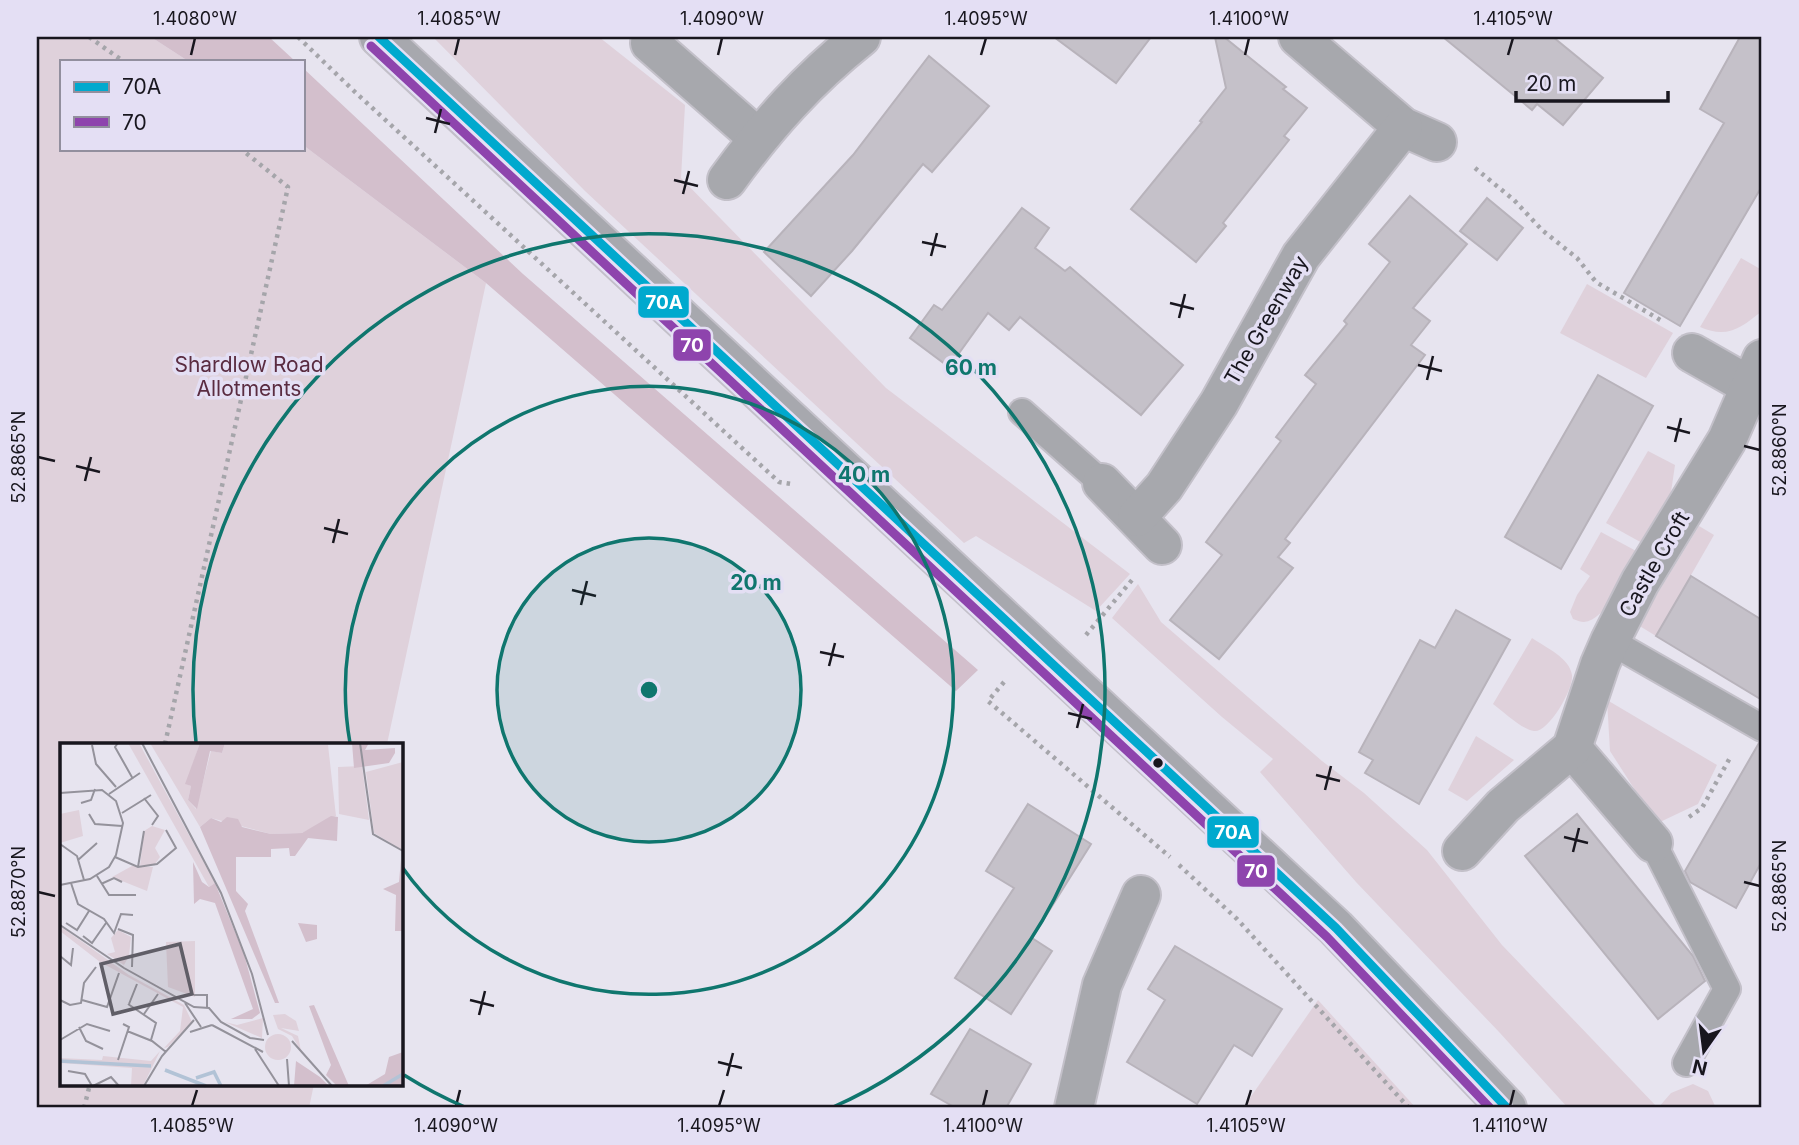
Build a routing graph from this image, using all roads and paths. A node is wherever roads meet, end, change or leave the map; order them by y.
1 (89, 37) edge
2 (298, 37) edge
3 (379, 37) edge
4 (861, 37) edge
5 (1298, 37) edge
6 (646, 40) edge
7 (122, 60) edge
8 (1402, 127) junction
9 (758, 138) junction
10 (1437, 142) joint
11 (242, 150) edge
12 (727, 180) dead end
13 (1692, 353) joint
14 (1756, 372) edge
15 (1022, 412) dead end
16 (1102, 483) joint
17 (804, 487) dead end
18 (1137, 517) junction
19 (1162, 545) joint
20 (1611, 641) junction
21 (1057, 667) junction
22 (1756, 725) edge
23 (165, 743) edge
24 (1572, 748) junction
25 (1653, 843) junction
26 (1462, 851) dead end
27 (1141, 895) dead end
28 (1686, 1063) dead end
29 (90, 1086) edge
30 (84, 1108) edge
31 (1074, 1108) edge
32 (1507, 1108) edge

1 - 7 path
2 - 17 path
3 - 21 street
4 - 9 street
5 - 8 street
6 - 9 street
8 - 10 street
8 - 18 street, The Greenway
9 - 12 street
10 - 13 path
11 - 23 path
13 - 14 street, Castle Croft
14 - 20 street, Castle Croft
15 - 16 lane
16 - 18 street
18 - 19 street
19 - 21 path
20 - 22 lane
20 - 24 street, Castle Croft
21 - 32 street
22 - 25 path
24 - 25 street
24 - 26 street
25 - 28 lane
27 - 31 street
29 - 30 path

